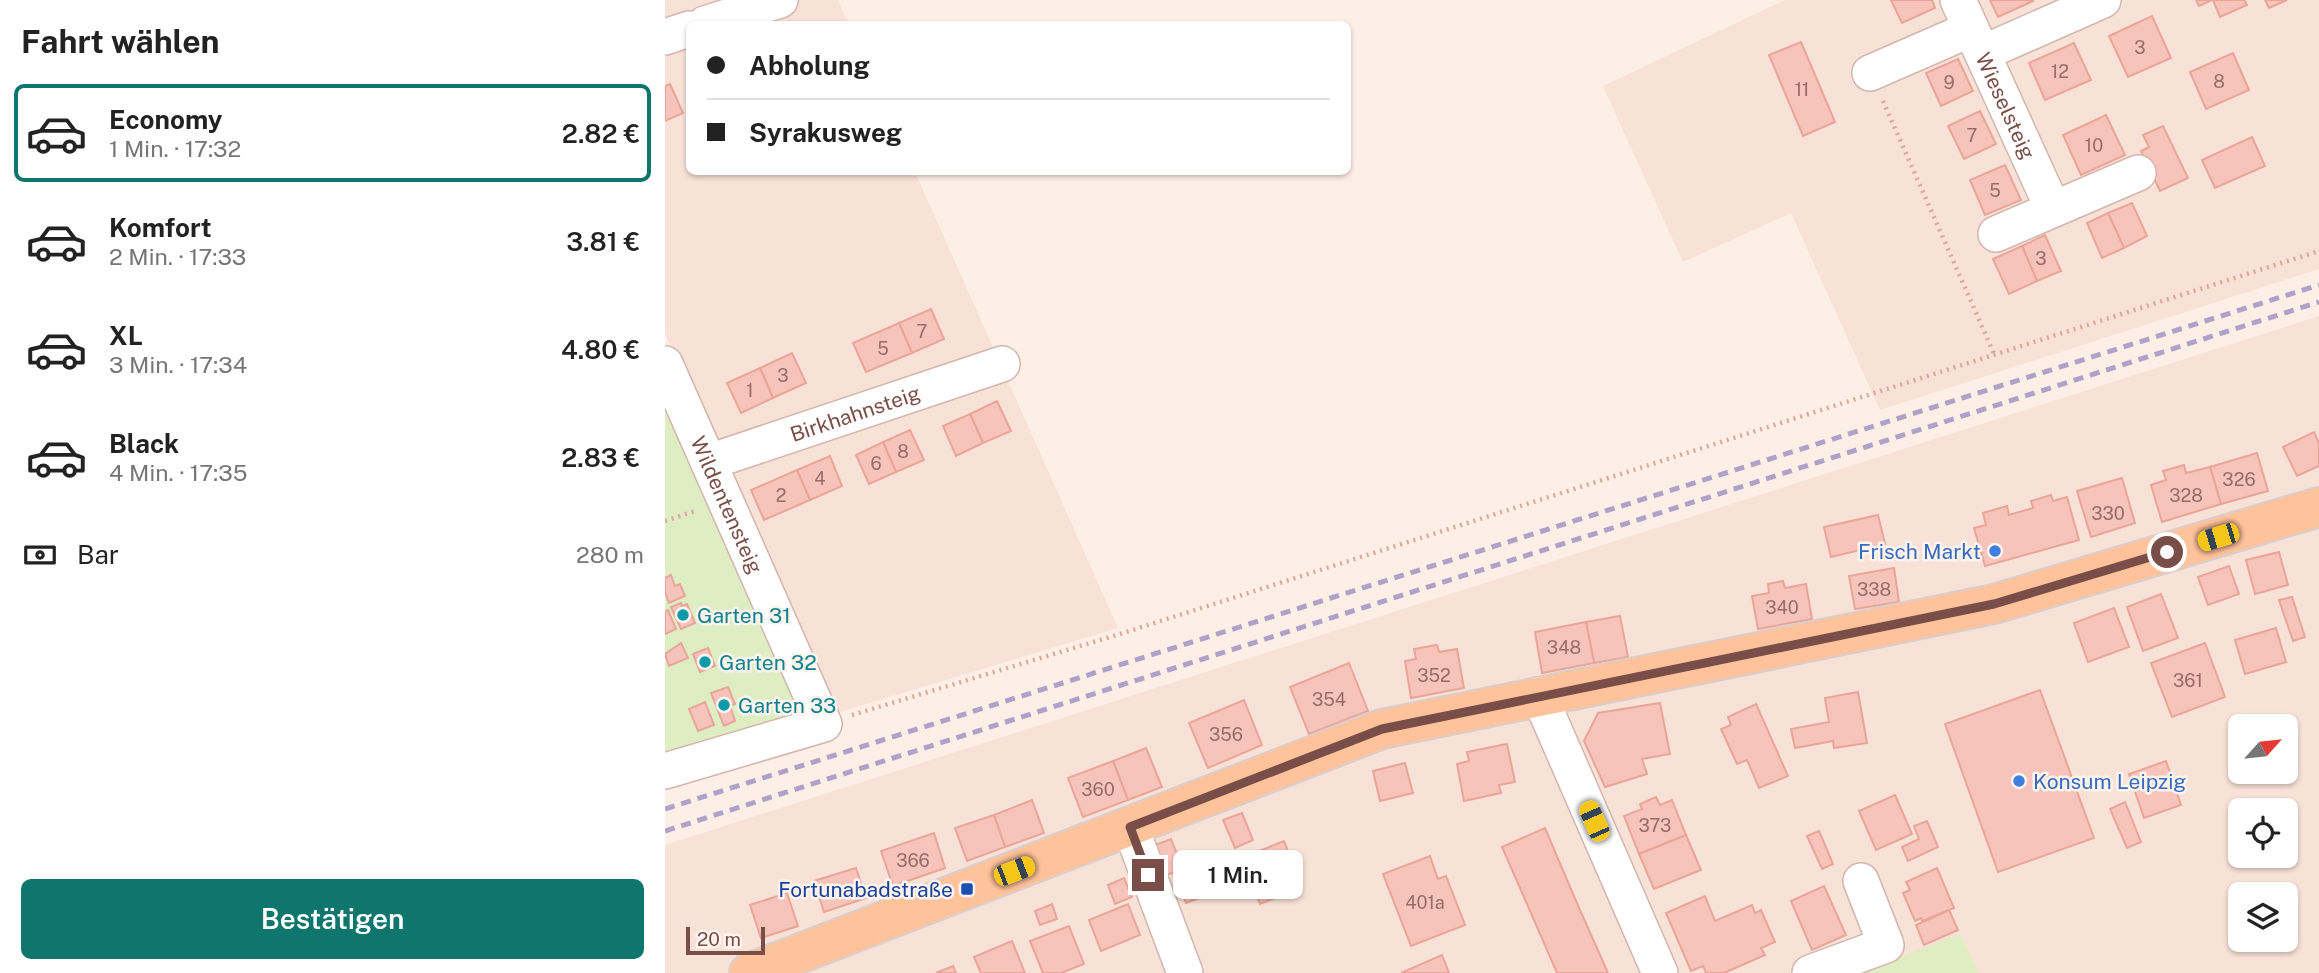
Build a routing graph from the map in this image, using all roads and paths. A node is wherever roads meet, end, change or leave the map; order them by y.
1 (780, 0) edge
2 (2103, 0) edge
3 (714, 21) edge
4 (1971, 27) edge
5 (686, 30) edge
6 (665, 37) edge
7 (1870, 73) joint
8 (2138, 173) dead end
9 (2053, 209) junction
10 (1996, 234) dead end
11 (2319, 251) edge
12 (1995, 356) junction
13 (1002, 363) dead end
14 (665, 364) edge
15 (709, 462) junction
16 (2319, 507) edge
17 (1539, 695) junction
18 (824, 724) junction
19 (665, 771) edge
20 (1130, 827) junction
21 (1861, 881) dead end
22 (749, 973) edge
23 (1185, 973) edge
24 (1660, 973) edge
25 (1810, 973) edge

1 - 3 street
2 - 4 street
4 - 7 street
4 - 9 street, Wieselsteig
5 - 6 street
7 - 12 path
8 - 9 street
9 - 10 street
11 - 12 path
12 - 18 path
13 - 15 street, Birkhahnsteig
14 - 15 street, Wildentensteig
15 - 18 street, Wildentensteig
16 - 17 main road
17 - 20 main road
17 - 24 street
18 - 19 street
20 - 22 main road
20 - 23 street
21 - 25 street

